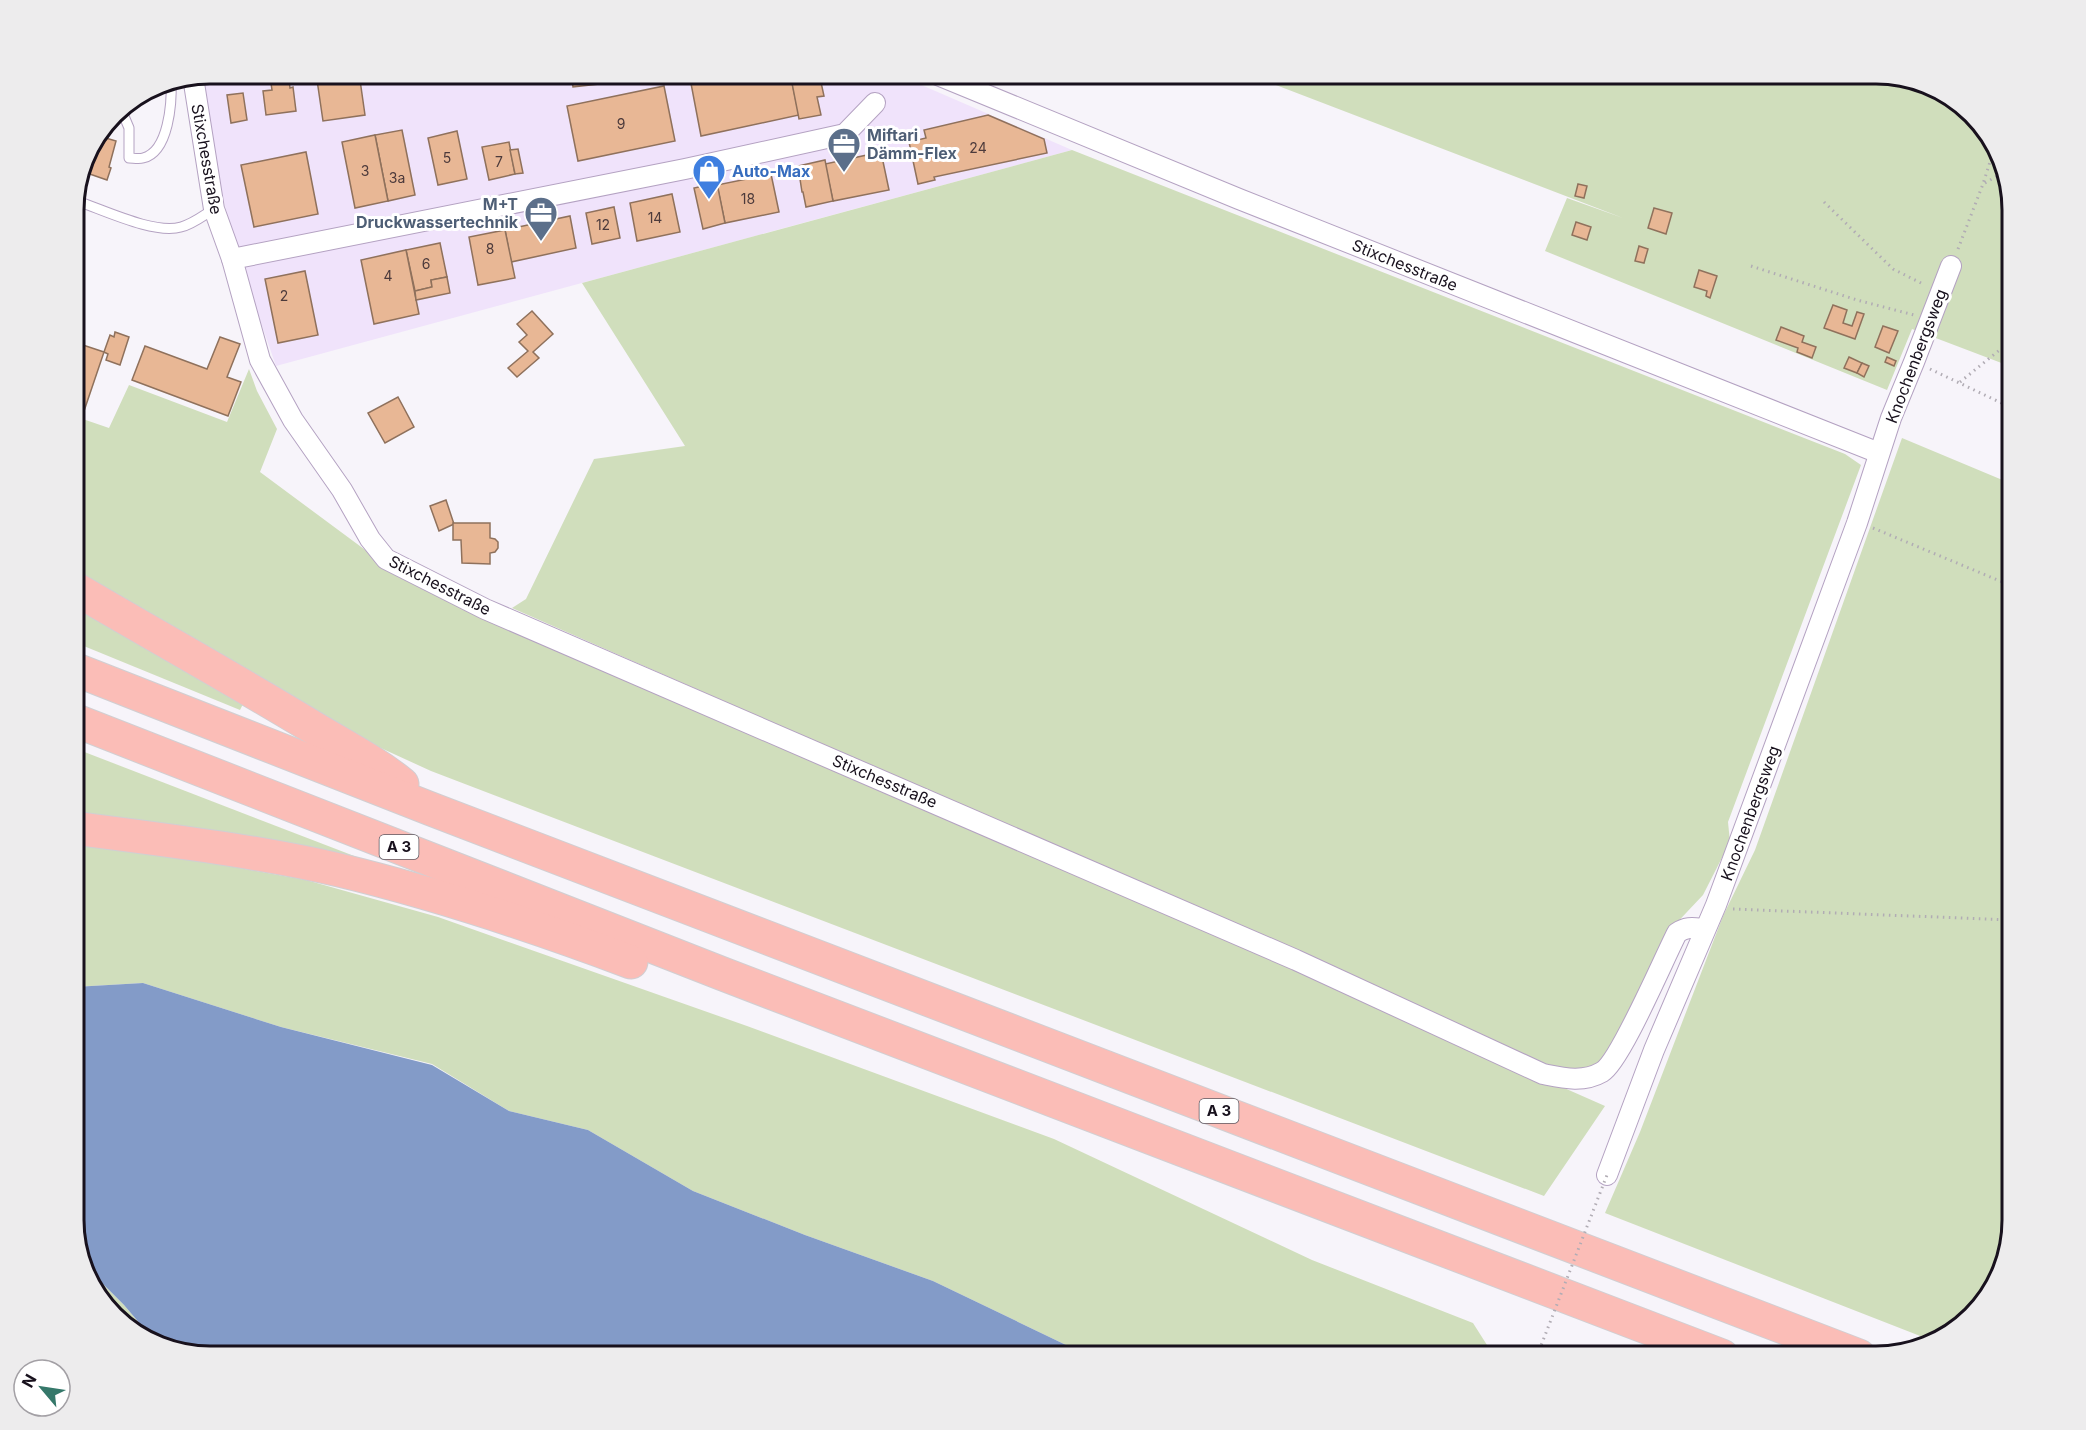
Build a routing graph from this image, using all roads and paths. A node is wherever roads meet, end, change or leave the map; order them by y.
1 (957, 84) edge
2 (194, 85) edge
3 (171, 91) edge
4 (875, 103) dead end
5 (125, 117) edge
6 (1991, 159) edge
7 (1997, 176) edge
8 (1983, 184) junction
9 (1824, 202) dead end
10 (84, 203) edge
11 (214, 209) junction
12 (232, 259) junction
13 (1751, 266) dead end
14 (1951, 266) joint
15 (1941, 293) junction
16 (1930, 320) junction
17 (2002, 349) edge
18 (1914, 362) junction
19 (1959, 382) junction
20 (2002, 403) edge
21 (1879, 453) junction
22 (1857, 523) junction
23 (2002, 581) edge
24 (84, 594) edge
25 (84, 673) edge
26 (84, 724) edge
27 (431, 809) junction
28 (84, 829) edge
29 (1716, 905) junction
30 (2002, 920) edge
31 (1705, 929) junction
32 (723, 974) junction
33 (1607, 1175) joint
34 (1541, 1346) edge
35 (1696, 1346) edge
36 (1833, 1346) edge

1 - 21 street, Stixchesstraße
2 - 11 street, Stixchesstraße
3 - 5 lane
4 - 12 street
6 - 8 path
7 - 8 path
8 - 14 path
9 - 15 path
10 - 11 lane
11 - 12 street, Stixchesstraße
12 - 31 street, Stixchesstraße
13 - 16 path
14 - 15 street, Knochenbergsweg
15 - 16 street, Knochenbergsweg
16 - 18 street, Knochenbergsweg
17 - 19 path
18 - 19 path
18 - 21 street, Knochenbergsweg
19 - 20 path
21 - 22 street, Knochenbergsweg
22 - 23 path
22 - 29 street, Knochenbergsweg
24 - 27 highway
25 - 27 highway, A 3
26 - 32 highway, A 3
27 - 36 highway, A 3
28 - 32 highway
29 - 30 path
29 - 31 street, Knochenbergsweg
31 - 33 street, Knochenbergsweg
32 - 35 highway, A 3
33 - 34 path, bridge

